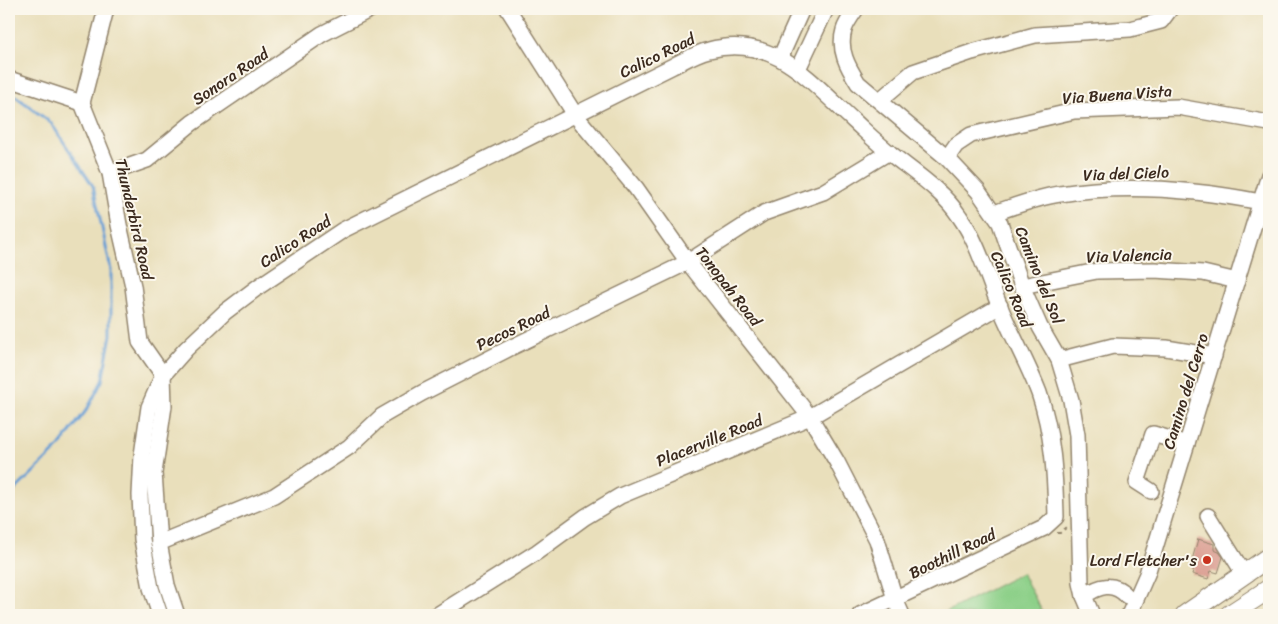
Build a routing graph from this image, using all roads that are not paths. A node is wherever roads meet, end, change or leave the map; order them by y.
1 (106, 9) edge
2 (371, 9) edge
3 (508, 9) edge
4 (802, 9) edge
5 (826, 9) edge
6 (856, 9) edge
7 (1170, 9) edge
8 (780, 58) junction
9 (798, 69) junction
10 (9, 79) edge
11 (880, 100) junction
12 (82, 103) junction
13 (576, 116) junction
14 (1269, 123) edge
15 (889, 152) junction
16 (948, 158) junction
17 (110, 173) junction
18 (1269, 175) edge
19 (1260, 202) junction
20 (994, 213) junction
21 (688, 262) junction
22 (1237, 281) junction
23 (1022, 286) junction
24 (1000, 306) junction
25 (1214, 356) junction
26 (1059, 360) junction
27 (163, 376) junction
28 (810, 417) junction
29 (1187, 444) junction
30 (1151, 492) dead end
31 (1056, 516) joint
32 (1208, 516) dead end
33 (159, 543) junction
34 (1269, 558) edge
35 (1244, 574) junction
36 (1083, 589) junction
37 (1269, 589) edge
38 (1134, 592) junction
39 (895, 599) junction
40 (160, 615) edge
41 (177, 615) edge
42 (437, 615) edge
43 (860, 615) edge
44 (902, 615) edge
45 (1092, 615) edge
46 (1129, 615) edge
47 (1185, 615) edge
48 (1229, 615) edge

1 - 12 street
2 - 17 street, Sonora Road
3 - 13 street, Tonopah Road
4 - 8 street
5 - 9 street
6 - 11 street, Camino del Sol
7 - 11 street
8 - 9 street, Calico Road
8 - 13 street, Calico Road
9 - 15 street, Calico Road
10 - 12 street
11 - 16 street, Camino del Sol
12 - 17 street, Thunderbird Road
13 - 21 street, Tonopah Road
13 - 27 street, Calico Road
14 - 16 street, Via Buena Vista
15 - 21 street, Pecos Road
15 - 24 street, Calico Road
16 - 20 street, Camino del Sol
17 - 27 street, Thunderbird Road
18 - 19 street, Camino del Cerro
19 - 20 street, Via del Cielo
19 - 22 street, Camino del Cerro
20 - 23 street, Camino del Sol
21 - 28 street, Tonopah Road
21 - 33 street, Pecos Road
22 - 23 street, Via Valencia
22 - 25 street, Camino del Cerro
23 - 26 street, Camino del Sol
24 - 28 street, Placerville Road
24 - 31 street, Calico Road
25 - 26 street
25 - 29 street, Camino del Cerro
26 - 36 street, Camino del Sol
27 - 33 street
27 - 40 street
28 - 39 street, Tonopah Road
28 - 42 street, Placerville Road
29 - 30 street
29 - 38 street, Camino del Cerro
31 - 39 street, Boothill Road
32 - 35 street
33 - 41 street
34 - 35 main road
35 - 47 main road
36 - 38 street
36 - 45 street, Camino del Sol
37 - 48 main road
38 - 46 street
39 - 43 street, Boothill Road
39 - 44 street, Tonopah Road

